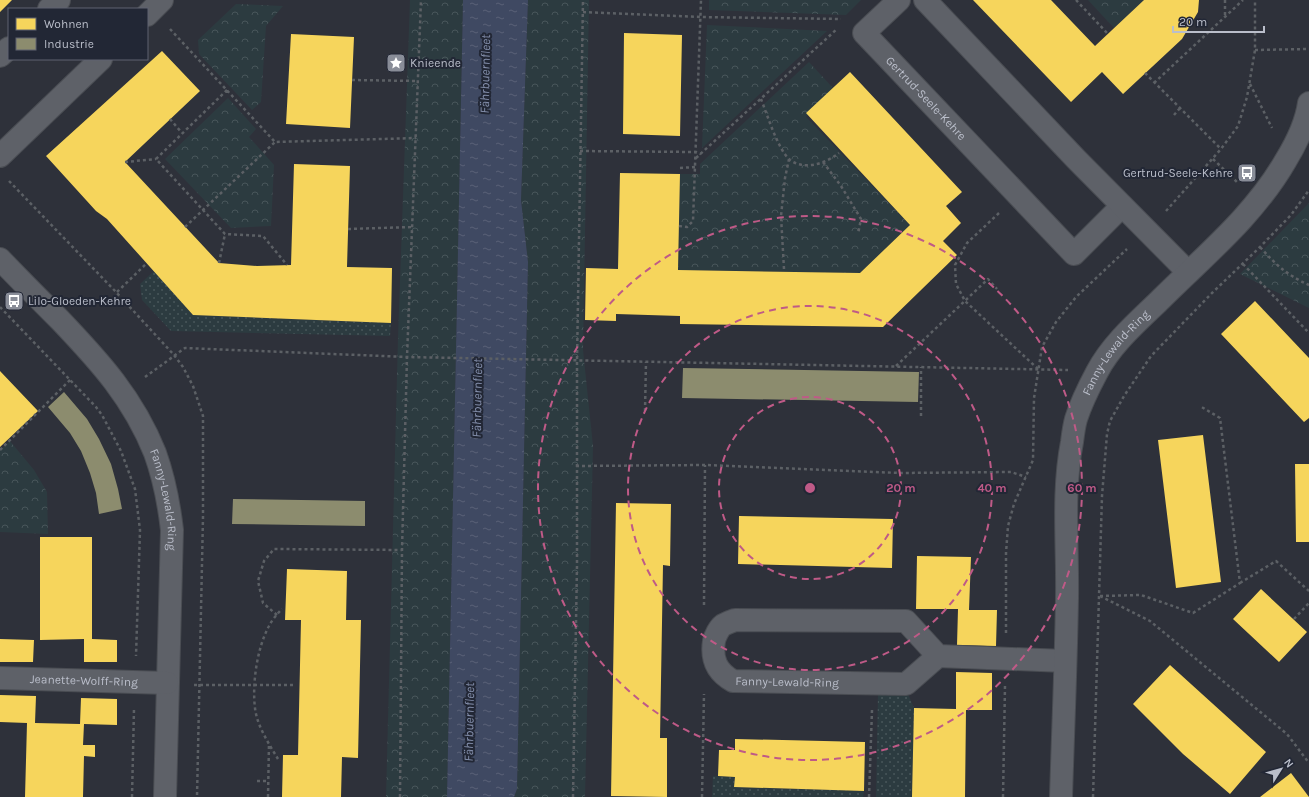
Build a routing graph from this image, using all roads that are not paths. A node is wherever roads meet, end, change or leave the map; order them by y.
1 (59, 0) edge
2 (899, 0) edge
3 (924, 0) edge
4 (50, 8) edge
5 (8, 49) edge
6 (0, 56) edge
7 (100, 60) edge
8 (1309, 103) edge
9 (1, 152) edge
10 (1122, 206) junction
11 (0, 259) edge
12 (1188, 272) junction
13 (938, 656) junction
14 (1065, 661) junction
15 (0, 678) edge
16 (168, 683) junction
17 (165, 797) edge
18 (1061, 797) edge

1 - 4 street
2 - 10 street, Gertrud-Seele-Kehre
3 - 10 street
5 - 6 street
7 - 9 street
8 - 12 street, Fanny-Lewald-Ring
10 - 12 street
11 - 16 street, Fanny-Lewald-Ring
12 - 14 street, Fanny-Lewald-Ring
13 - 13 street, Fanny-Lewald-Ring
13 - 14 street
14 - 18 street, Fanny-Lewald-Ring
15 - 16 street, Jeanette-Wolff-Ring
16 - 17 street, Fanny-Lewald-Ring

